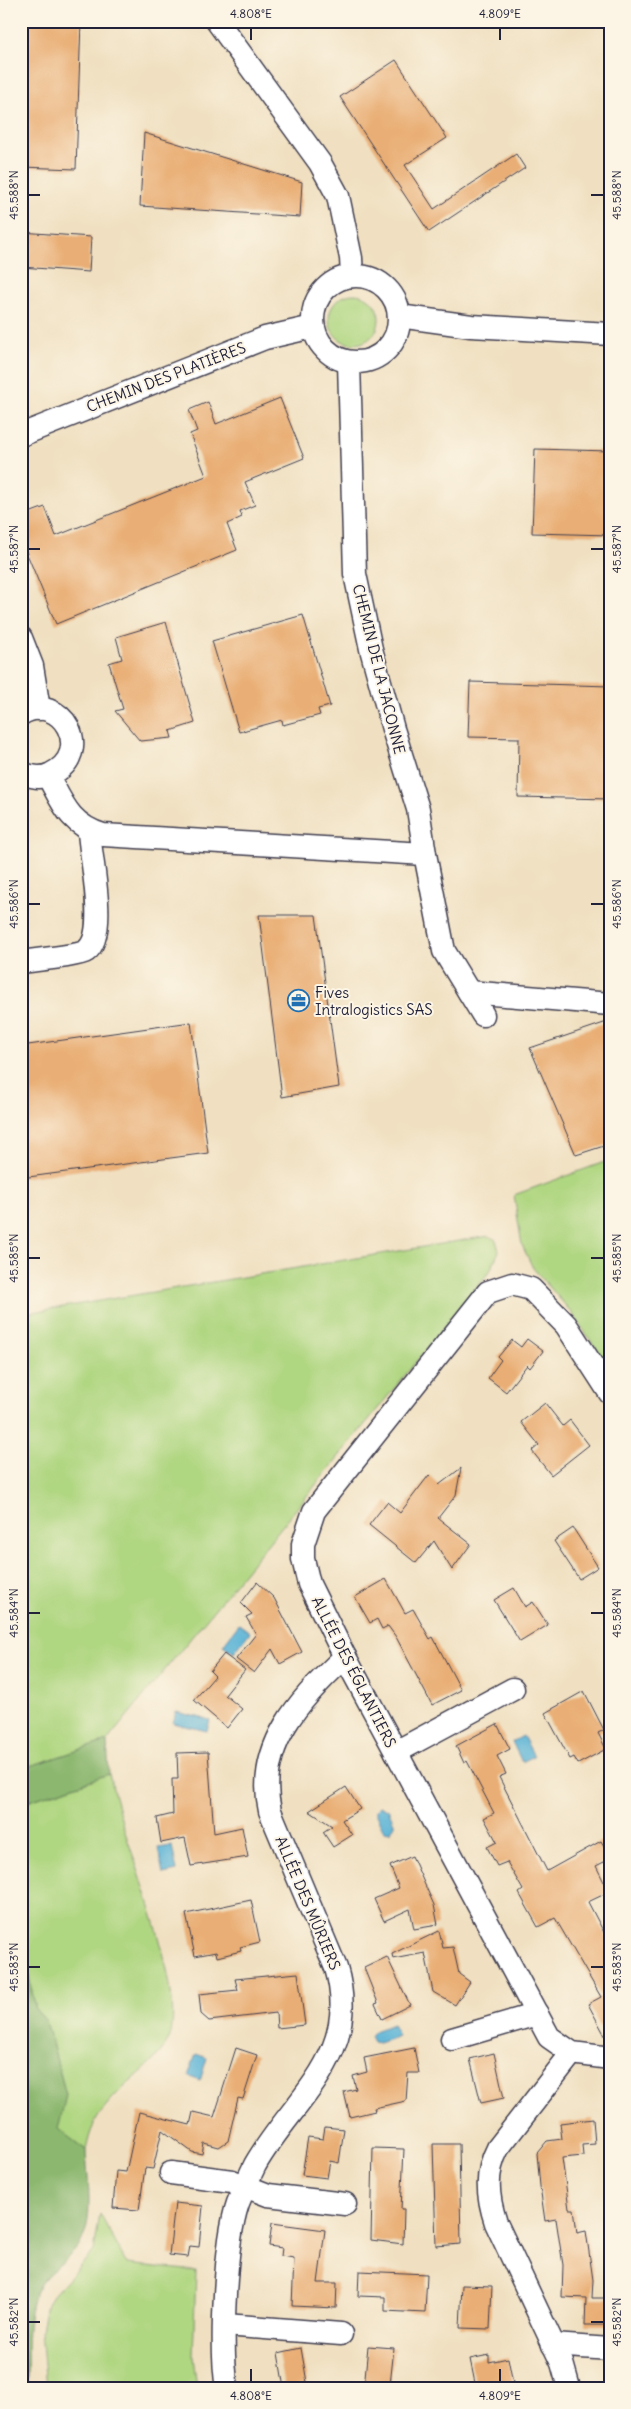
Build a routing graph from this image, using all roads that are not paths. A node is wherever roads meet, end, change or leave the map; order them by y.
1 (217, 21) edge
2 (352, 276) junction
3 (399, 316) junction
4 (313, 327) junction
5 (610, 334) edge
6 (349, 362) junction
7 (21, 435) edge
8 (21, 638) edge
9 (30, 711) edge
10 (21, 772) edge
11 (48, 776) junction
12 (89, 830) junction
13 (425, 854) junction
14 (21, 962) edge
15 (469, 992) junction
16 (610, 1004) edge
17 (483, 1014) dead end
18 (610, 1392) edge
19 (345, 1657) junction
20 (512, 1689) dead end
21 (396, 1752) junction
22 (537, 2014) junction
23 (452, 2039) dead end
24 (572, 2053) junction
25 (610, 2058) edge
26 (171, 2174) dead end
27 (246, 2186) junction
28 (344, 2204) dead end
29 (225, 2325) junction
30 (341, 2334) dead end
31 (553, 2345) junction
32 (610, 2349) edge
33 (227, 2388) edge
34 (569, 2388) edge

1 - 2 street
2 - 3 street
2 - 4 street
3 - 5 street
3 - 6 street
4 - 6 street
4 - 7 street, CHEMIN DES PLATIÈRES
6 - 13 street, CHEMIN DE LA JACONNE
8 - 9 street
9 - 11 street
10 - 11 street
11 - 12 street
12 - 13 street
12 - 14 street
13 - 15 street, CHEMIN DE LA JACONNE
15 - 16 street
15 - 17 street, CHEMIN DE LA JACONNE
18 - 19 street, ALLÉE DES ÉGLANTIERS
19 - 21 street, ALLÉE DES ÉGLANTIERS
19 - 27 street, ALLÉE DES MÛRIERS
20 - 21 street
21 - 22 street, ALLÉE DES ÉGLANTIERS
22 - 23 street
22 - 24 street, ALLÉE DES ÉGLANTIERS
24 - 25 street, ALLÉE DES ÉGLANTIERS
24 - 31 street
26 - 27 street
27 - 28 street
27 - 29 street, ALLÉE DES MÛRIERS
29 - 30 street
29 - 33 street, ALLÉE DES MÛRIERS
31 - 32 street
31 - 34 street

